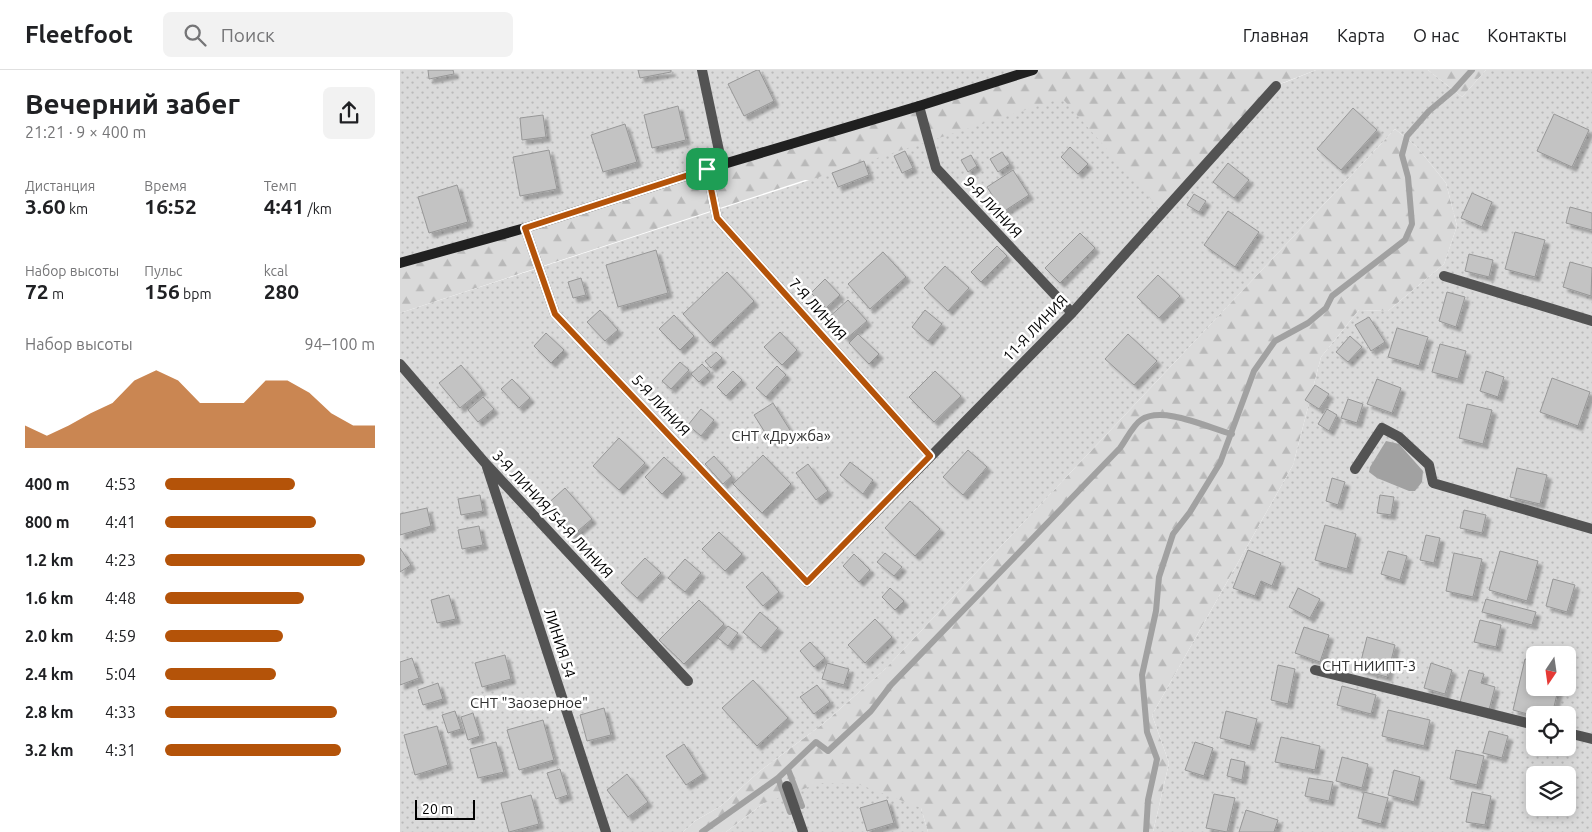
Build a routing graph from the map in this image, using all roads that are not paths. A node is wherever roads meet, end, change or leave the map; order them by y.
1 (702, 70) edge
2 (1033, 70) edge
3 (1276, 86) dead end
4 (919, 106) junction
5 (722, 165) junction
6 (707, 169) junction
7 (525, 228) junction
8 (400, 264) edge
9 (1444, 276) dead end
10 (1072, 312) junction
11 (1592, 321) edge
12 (400, 364) edge
13 (930, 456) junction
14 (486, 464) junction
15 (1355, 469) dead end
16 (1592, 529) edge
17 (807, 582) joint
18 (1315, 670) dead end
19 (688, 681) dead end
20 (1526, 723) edge
21 (1576, 735) edge
22 (1592, 739) edge
23 (787, 786) dead end
24 (606, 832) edge
25 (803, 832) edge

1 - 5 street
2 - 4 street
3 - 10 street, 11-Я ЛИНИЯ
4 - 5 street
4 - 10 street, 9-Я ЛИНИЯ
5 - 6 street
6 - 7 street
6 - 13 street, 7-Я ЛИНИЯ
7 - 8 street
7 - 17 street, 5-Я ЛИНИЯ
9 - 11 street
10 - 13 street, 11-Я ЛИНИЯ
12 - 14 street, 3-Я ЛИНИЯ/54-Я ЛИНИЯ
13 - 17 street, 11-Я ЛИНИЯ
14 - 19 street, 3-Я ЛИНИЯ/54-Я ЛИНИЯ
14 - 24 street, ЛИНИЯ 54
15 - 16 street
18 - 20 street
21 - 22 street
23 - 25 street

